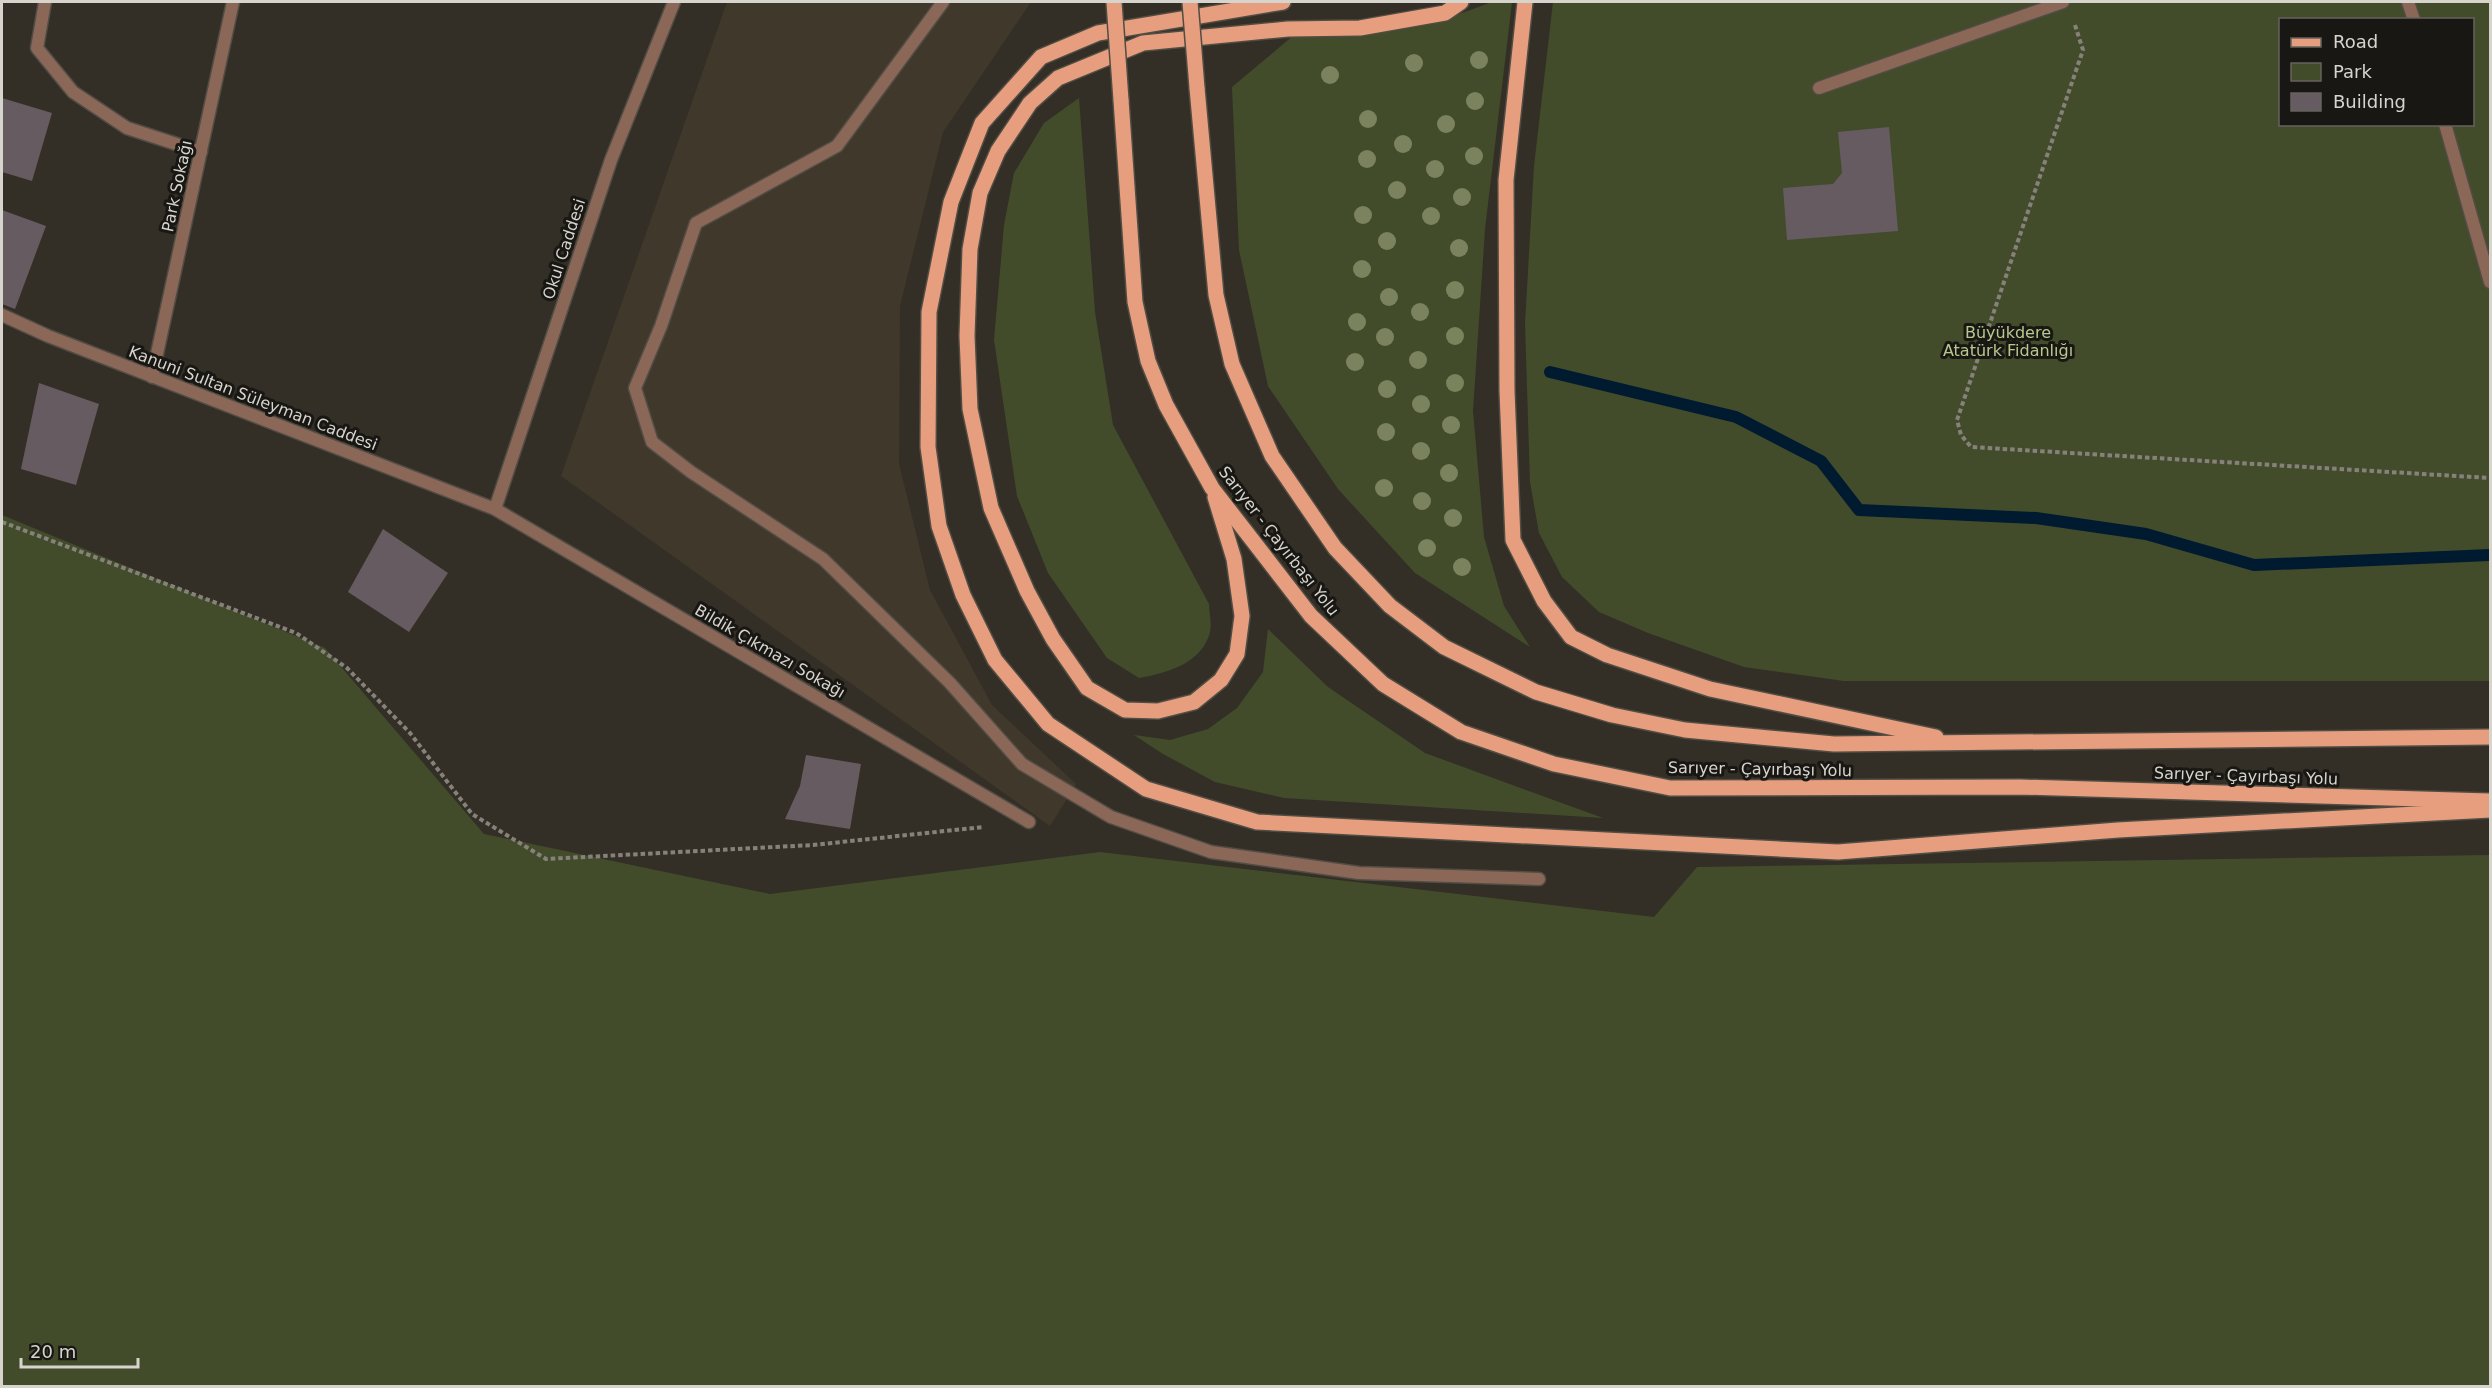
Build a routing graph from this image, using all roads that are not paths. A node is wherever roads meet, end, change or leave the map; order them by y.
1 (45, 2) edge
2 (233, 2) edge
3 (674, 2) edge
4 (943, 2) edge
5 (1114, 2) edge
6 (1190, 2) edge
7 (1283, 2) edge
8 (1461, 2) edge
9 (1525, 2) edge
10 (2063, 2) edge
11 (2408, 2) edge
12 (2413, 18) edge
13 (1819, 88) dead end
14 (2446, 126) edge
15 (201, 152) junction
16 (2490, 273) edge
17 (2, 315) edge
18 (152, 377) junction
19 (1212, 488) junction
20 (495, 509) junction
21 (2490, 737) edge
22 (1962, 743) junction
23 (2490, 801) edge
24 (2490, 810) edge
25 (1029, 822) road end
26 (1539, 879) dead end

1 - 15 street
2 - 15 street, Park Sokağı
3 - 20 street, Okul Caddesi
4 - 26 street
5 - 19 main road, Sarıyer - Çayırbaşı Yolu, bridge
6 - 22 main road, Sarıyer - Çayırbaşı Yolu, bridge
7 - 24 main road
8 - 19 main road
9 - 22 main road
10 - 13 street
11 - 12 street
14 - 16 street
15 - 18 street, Park Sokağı
17 - 18 street, Kanuni Sultan Süleyman Caddesi
18 - 20 street, Kanuni Sultan Süleyman Caddesi
19 - 23 main road, Sarıyer - Çayırbaşı Yolu
20 - 25 street, Bildik Çıkmazı Sokağı
21 - 22 main road, Sarıyer - Çayırbaşı Yolu

